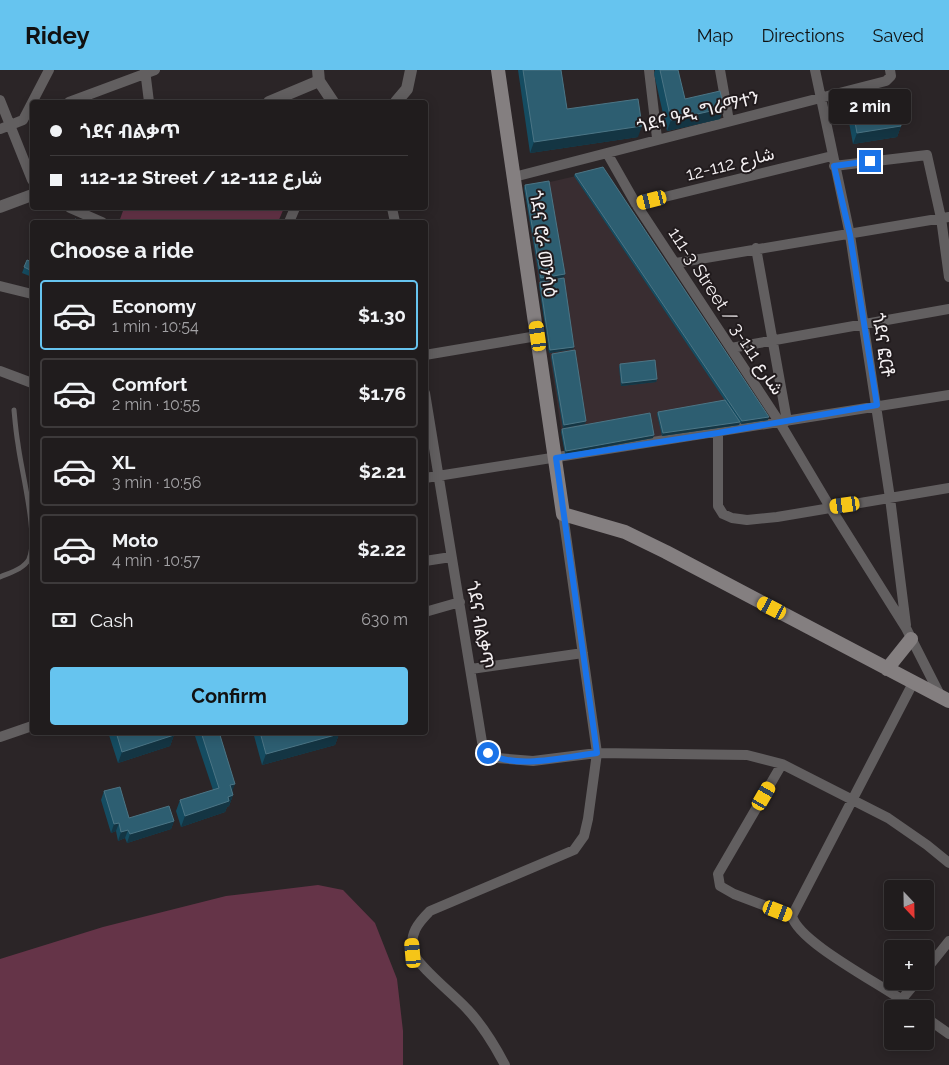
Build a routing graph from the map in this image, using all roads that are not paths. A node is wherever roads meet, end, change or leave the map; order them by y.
1 (49, 70) edge
2 (411, 70) edge
3 (498, 70) edge
4 (649, 70) edge
5 (720, 70) edge
6 (815, 70) edge
7 (148, 71) edge
8 (890, 74) edge
9 (319, 76) edge
10 (820, 97) junction
11 (0, 100) edge
12 (36, 100) edge
13 (75, 100) edge
14 (149, 100) edge
15 (273, 100) edge
16 (332, 100) edge
17 (398, 100) edge
18 (28, 118) edge
19 (729, 121) junction
20 (11, 125) junction
21 (0, 129) edge
22 (657, 138) junction
23 (607, 152) junction
24 (833, 161) junction
25 (30, 175) edge
26 (514, 177) junction
27 (30, 196) edge
28 (636, 204) junction
29 (0, 207) edge
30 (75, 210) edge
31 (945, 218) edge
32 (97, 220) edge
33 (850, 235) junction
34 (756, 248) junction
35 (676, 263) junction
36 (949, 277) edge
37 (0, 286) edge
38 (30, 294) edge
39 (949, 310) edge
40 (863, 325) junction
41 (538, 336) junction
42 (771, 340) junction
43 (731, 348) junction
44 (428, 354) edge
45 (0, 372) edge
46 (30, 382) edge
47 (949, 395) edge
48 (877, 405) junction
49 (14, 410) dead end
50 (428, 412) edge
51 (783, 422) junction
52 (718, 433) junction
53 (556, 458) junction
54 (438, 477) junction
55 (428, 478) edge
56 (949, 488) edge
57 (890, 498) junction
58 (830, 507) junction
59 (563, 514) junction
60 (30, 523) edge
61 (30, 554) edge
62 (451, 557) junction
63 (428, 561) edge
64 (0, 577) edge
65 (460, 602) junction
66 (428, 611) edge
67 (909, 634) junction
68 (583, 653) junction
69 (888, 668) junction
70 (471, 669) junction
71 (913, 683) junction
72 (944, 698) edge
73 (30, 727) edge
74 (0, 737) edge
75 (597, 753) junction
76 (782, 764) junction
77 (854, 800) junction
78 (949, 863) edge
79 (792, 916) junction
80 (949, 941) edge
81 (934, 960) edge
82 (910, 990) edge
83 (902, 999) joint
84 (934, 1023) edge
85 (949, 1034) edge
86 (505, 1065) edge

1 - 12 street
2 - 17 street
3 - 26 main road, ጎደና ሮራ መንሳዕ
4 - 22 street
5 - 19 street
6 - 10 street, ጎደና ፎርቶ
7 - 13 street
7 - 14 street
8 - 10 street, ጎደና ዓዲ ግራማተን
9 - 15 street
9 - 16 street
10 - 19 street, ጎደና ዓዲ ግራማተን
10 - 24 street, ጎደና ፎርቶ
11 - 20 street
18 - 20 street
19 - 22 street, ጎደና ዓዲ ግራማተን
20 - 21 street
20 - 25 street
22 - 23 street, ጎደና ዓዲ ግራማተን
23 - 26 street, ጎደና ዓዲ ግራማተን
23 - 28 street, 111-3 Street / شارع 111-3
24 - 28 street, شارع 112-12
24 - 31 street, شارع 112-12
24 - 33 street, ጎደና ፎርቶ
26 - 41 main road, ጎደና ሮራ መንሳዕ
27 - 29 street
28 - 35 street, 111-3 Street / شارع 111-3
30 - 32 street
31 - 33 street
31 - 36 street
33 - 34 street
33 - 40 street, ጎደና ፎርቶ
34 - 35 street
34 - 42 street
35 - 43 street, 111-3 Street / شارع 111-3
37 - 38 street
39 - 40 street
40 - 42 street
40 - 48 street, ጎደና ፎርቶ
41 - 44 street
41 - 53 main road, ጎደና ሮራ መንሳዕ
42 - 43 street
42 - 51 street
43 - 51 street, 111-3 Street / شارع 111-3
45 - 46 street
47 - 48 street
48 - 51 street
48 - 57 street, ጎደና ፎርቶ
49 - 60 lane
50 - 54 street, ጎደና ብልቃጥ
51 - 52 street
51 - 58 street, 111-3 Street / شارع 111-3
52 - 53 street
52 - 58 street
53 - 54 street
53 - 59 main road, ጎደና ሮራ መንሳዕ
54 - 55 street
54 - 62 street, ጎደና ብልቃጥ
56 - 57 street
57 - 58 street
57 - 67 street, ጎደና ፎርቶ
58 - 67 street, 111-3 Street / شارع 111-3
59 - 68 street
59 - 69 main road
61 - 64 lane
62 - 63 street
62 - 65 street, ጎደና ብልቃጥ
65 - 66 street
65 - 70 street, ጎደና ብልቃጥ
67 - 69 main road
67 - 72 street, 111-3 Street / شارع 111-3
68 - 70 street
68 - 75 street
69 - 71 main road
70 - 75 street, ጎደና ብልቃጥ
71 - 72 main road
71 - 77 street
73 - 74 street
75 - 76 street
75 - 86 street
76 - 77 street
76 - 79 street
77 - 78 street
77 - 79 street
79 - 83 street
80 - 81 street
82 - 83 street
84 - 85 street

